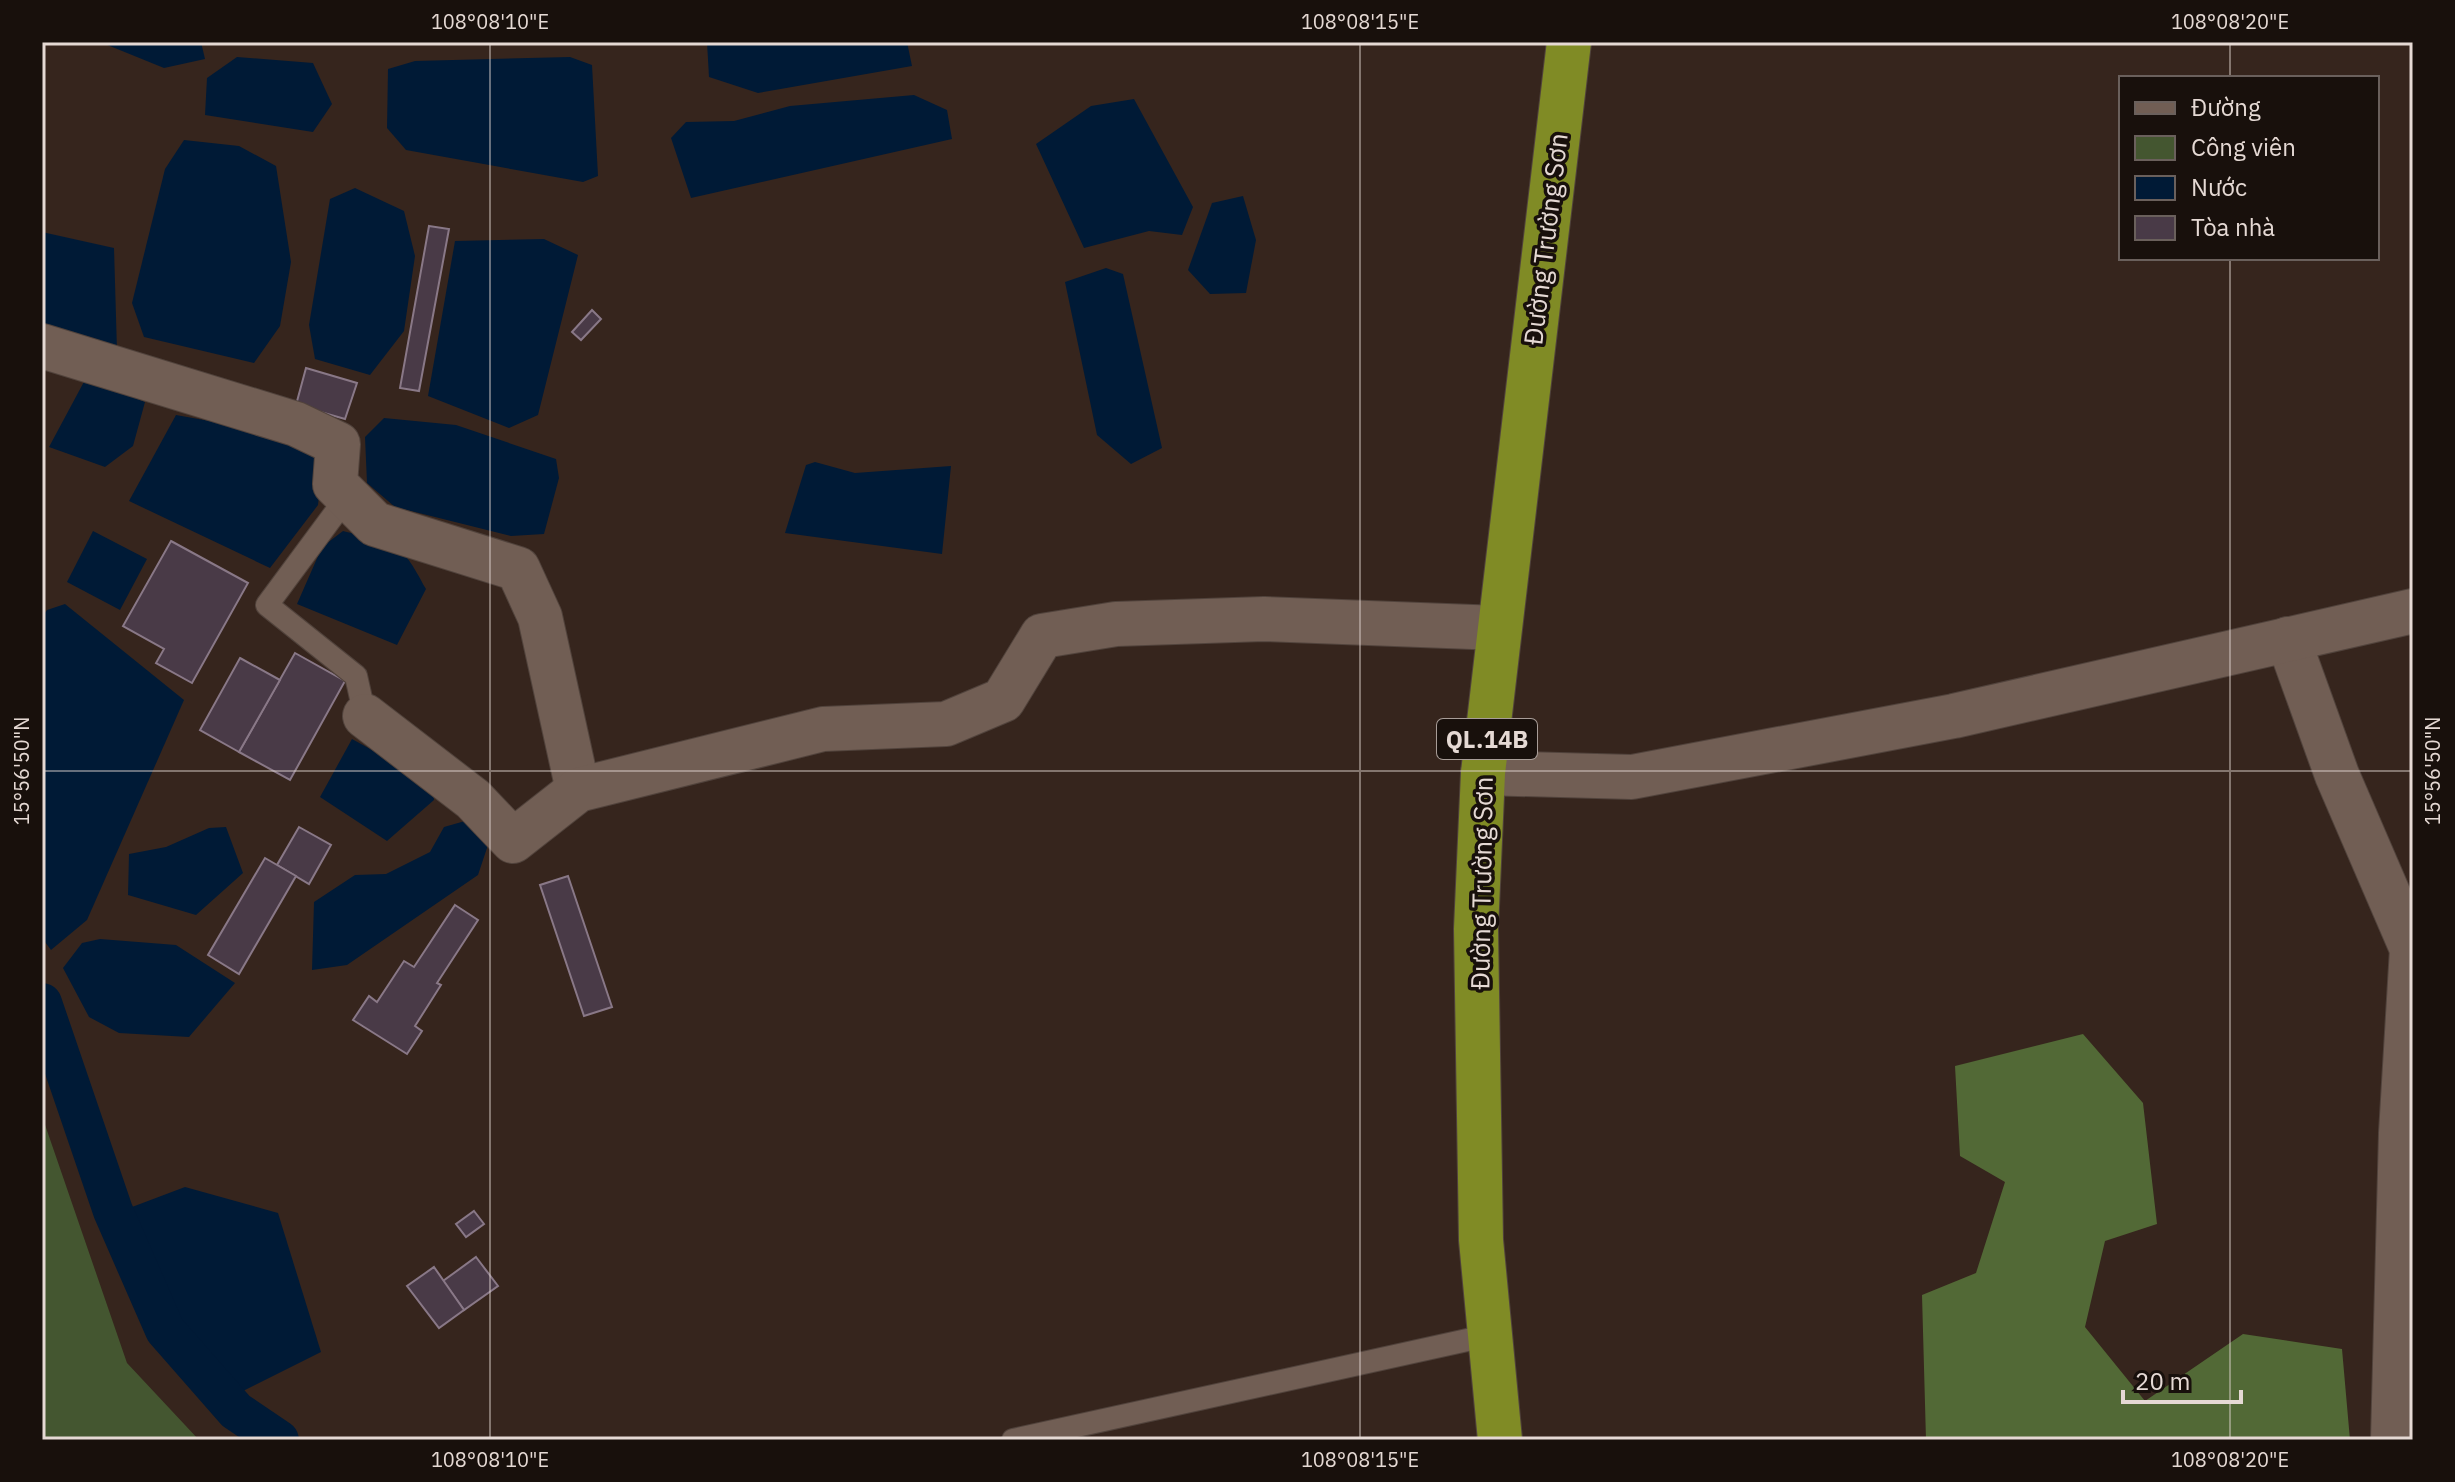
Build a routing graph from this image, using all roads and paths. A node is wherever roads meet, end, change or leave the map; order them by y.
1 (1569, 42) edge
2 (42, 346) edge
3 (347, 497) junction
4 (2413, 611) edge
5 (1499, 628) junction
6 (2288, 639) junction
7 (365, 716) joint
8 (1483, 773) junction
9 (578, 790) junction
10 (2407, 1164) edge
11 (1490, 1335) junction
12 (1013, 1440) edge
13 (1500, 1440) edge
14 (2393, 1440) edge

1 - 5 highway, Đường Trường Sơn / QL.14B
2 - 3 street
3 - 7 lane
3 - 9 street
4 - 6 street
5 - 8 highway, Đường Trường Sơn / QL.14B
5 - 9 street
6 - 8 street
6 - 10 street
7 - 9 street
8 - 11 highway, Đường Trường Sơn / QL.14B
10 - 14 street
11 - 12 lane
11 - 13 highway, Đường Trường Sơn / QL.14B

